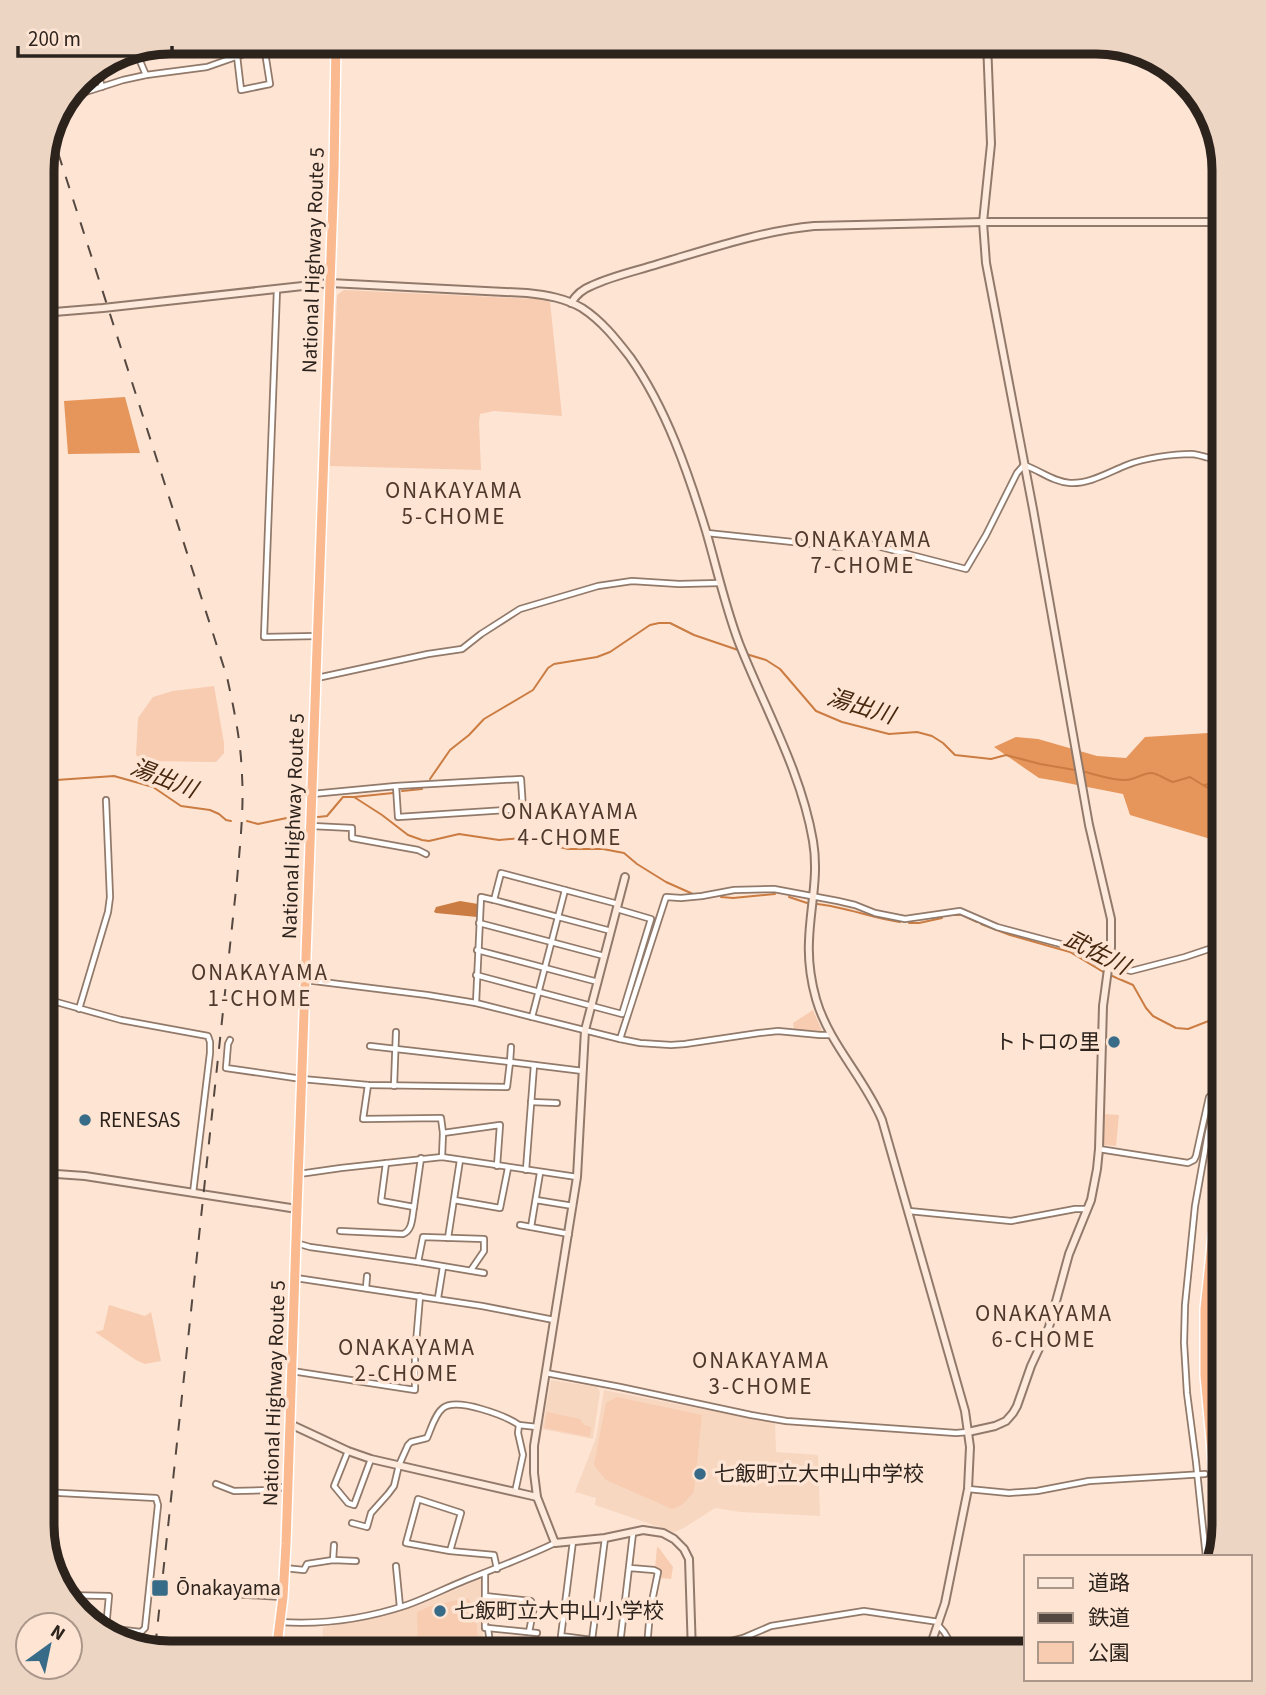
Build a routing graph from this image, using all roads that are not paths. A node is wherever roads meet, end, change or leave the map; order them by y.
1 (243, 54) edge
2 (265, 54) edge
3 (336, 54) edge
4 (987, 54) edge
5 (237, 56) junction
6 (139, 59) edge
7 (146, 75) junction
8 (100, 79) edge
9 (102, 87) junction
10 (85, 93) edge
11 (983, 222) junction
12 (1212, 222) edge
13 (330, 284) junction
14 (277, 289) junction
15 (571, 303) junction
16 (54, 312) edge
17 (1212, 459) edge
18 (1024, 465) junction
19 (706, 533) junction
20 (720, 583) junction
21 (317, 636) junction
22 (316, 678) junction
23 (396, 786) junction
24 (312, 794) junction
25 (106, 800) dead end
26 (311, 827) junction
27 (426, 854) dead end
28 (625, 877) dead end
29 (565, 890) junction
30 (814, 897) junction
31 (494, 900) junction
32 (618, 907) junction
33 (558, 917) junction
34 (479, 923) junction
35 (612, 931) junction
36 (552, 943) junction
37 (1212, 948) edge
38 (478, 950) junction
39 (604, 956) junction
40 (1108, 967) junction
41 (545, 968) junction
42 (476, 975) junction
43 (306, 980) junction
44 (598, 982) junction
45 (539, 992) junction
46 (54, 1002) edge
47 (475, 1003) junction
48 (592, 1005) junction
49 (79, 1009) junction
50 (532, 1017) junction
51 (585, 1030) junction
52 (396, 1032) dead end
53 (831, 1035) junction
54 (620, 1039) junction
55 (230, 1040) dead end
56 (370, 1046) dead end
57 (511, 1047) dead end
58 (396, 1049) junction
59 (510, 1062) junction
60 (534, 1065) junction
61 (583, 1071) junction
62 (302, 1079) junction
63 (368, 1086) junction
64 (394, 1086) junction
65 (1212, 1094) edge
66 (531, 1102) junction
67 (557, 1103) dead end
68 (1212, 1117) edge
69 (443, 1133) junction
70 (1099, 1149) junction
71 (442, 1157) junction
72 (421, 1158) junction
73 (460, 1160) junction
74 (386, 1163) junction
75 (497, 1166) junction
76 (508, 1168) junction
77 (526, 1170) junction
78 (540, 1172) junction
79 (54, 1174) edge
80 (298, 1174) junction
81 (577, 1177) junction
82 (193, 1193) junction
83 (454, 1200) junction
84 (536, 1200) junction
85 (573, 1206) junction
86 (414, 1207) junction
87 (297, 1209) junction
88 (1087, 1209) junction
89 (908, 1211) junction
90 (520, 1225) dead end
91 (531, 1227) junction
92 (340, 1231) dead end
93 (569, 1234) junction
94 (448, 1238) junction
95 (296, 1243) junction
96 (1212, 1243) edge
97 (1212, 1252) edge
98 (418, 1262) junction
99 (443, 1266) junction
100 (471, 1270) junction
101 (484, 1273) dead end
102 (368, 1276) dead end
103 (294, 1278) junction
104 (366, 1287) junction
105 (420, 1296) junction
106 (439, 1298) junction
107 (554, 1320) junction
108 (1212, 1345) edge
109 (292, 1371) junction
110 (546, 1373) junction
111 (290, 1424) junction
112 (519, 1425) junction
113 (537, 1427) junction
114 (968, 1432) junction
115 (348, 1451) junction
116 (371, 1459) junction
117 (1212, 1463) edge
118 (399, 1465) junction
119 (1205, 1474) tunnel mouth
120 (1198, 1475) junction
121 (216, 1484) dead end
122 (288, 1485) junction
123 (968, 1489) junction
124 (515, 1492) junction
125 (54, 1493) edge
126 (537, 1497) junction
127 (352, 1523) dead end
128 (633, 1533) junction
129 (605, 1538) junction
130 (573, 1541) junction
131 (555, 1544) junction
132 (334, 1545) dead end
133 (450, 1551) junction
134 (1206, 1555) edge
135 (333, 1560) junction
136 (356, 1561) dead end
137 (396, 1566) dead end
138 (285, 1568) junction
139 (630, 1568) junction
140 (497, 1569) junction
141 (485, 1573) junction
142 (183, 1591) dead end
143 (79, 1595) edge
144 (485, 1596) junction
145 (283, 1597) junction
146 (400, 1607) junction
147 (107, 1621) edge
148 (279, 1622) junction
149 (939, 1624) junction
150 (488, 1629) junction
151 (121, 1630) edge
152 (529, 1632) junction
153 (537, 1633) dead end
154 (277, 1641) edge
155 (490, 1641) edge
156 (620, 1641) edge
157 (648, 1641) edge
158 (692, 1641) edge
159 (731, 1641) edge
160 (933, 1641) edge
161 (949, 1641) edge

1 - 5 street
2 - 5 street
3 - 13 highway, National Highway Route 5
4 - 11 street
5 - 7 street
6 - 7 street
7 - 9 street
8 - 9 street
9 - 10 street
11 - 12 street
11 - 15 street
11 - 18 street
13 - 14 street
13 - 15 street
13 - 21 highway, National Highway Route 5
14 - 16 street
14 - 21 street
15 - 19 street
17 - 18 street
18 - 19 street
18 - 40 street
19 - 20 street
20 - 22 street
20 - 30 street
21 - 22 highway, National Highway Route 5
22 - 24 highway, National Highway Route 5
23 - 23 street
23 - 24 street
24 - 26 highway, National Highway Route 5
25 - 49 street
26 - 27 street
26 - 43 highway, National Highway Route 5
28 - 32 street
29 - 31 street
29 - 32 street
29 - 33 street
30 - 40 street
30 - 53 street
30 - 54 street
31 - 33 street
31 - 34 street
32 - 35 street
32 - 48 street
33 - 35 street
33 - 36 street
34 - 36 street
34 - 38 street
35 - 39 street
36 - 39 street
36 - 41 street
37 - 40 street
38 - 41 street
38 - 42 street
39 - 44 street
40 - 70 street
41 - 44 street
41 - 45 street
42 - 45 street
42 - 47 street
43 - 47 street
43 - 62 highway, National Highway Route 5
44 - 48 street
45 - 48 street
45 - 50 street
46 - 49 street
47 - 50 street
48 - 51 street
49 - 82 street
50 - 51 street
51 - 54 street
51 - 61 street
52 - 58 street
53 - 54 street
53 - 89 street
55 - 62 street
56 - 58 street
57 - 59 street
58 - 59 street
58 - 64 street
59 - 60 street
59 - 64 street
60 - 61 street
60 - 66 street
61 - 81 street
62 - 63 street
62 - 80 highway, National Highway Route 5
63 - 64 street
63 - 69 street
65 - 70 street
66 - 67 street
66 - 77 street
68 - 120 street
69 - 71 street
69 - 75 street
70 - 88 street
71 - 72 street
71 - 73 street
72 - 74 street
72 - 86 street
73 - 75 street
73 - 83 street
74 - 80 street
74 - 86 street
75 - 76 street
76 - 77 street
76 - 83 street
77 - 78 street
78 - 81 street
78 - 84 street
79 - 82 street
80 - 87 highway, National Highway Route 5
81 - 85 street
82 - 87 street
83 - 94 street
84 - 85 street
84 - 91 street
85 - 93 street
86 - 92 street
87 - 95 highway, National Highway Route 5
88 - 89 street
88 - 114 street
89 - 114 street
90 - 91 street
91 - 93 street
93 - 107 street
94 - 98 street
94 - 100 street
95 - 98 street
95 - 103 highway, National Highway Route 5
96 - 117 highway
97 - 108 highway
98 - 99 street
99 - 100 street
99 - 106 street
100 - 101 street
102 - 104 street
103 - 104 street
103 - 109 highway, National Highway Route 5
104 - 105 street
105 - 106 street
105 - 109 street
106 - 107 street
107 - 110 street
109 - 111 highway, National Highway Route 5
110 - 113 street
110 - 114 street
111 - 115 street
111 - 122 highway, National Highway Route 5
112 - 113 street
112 - 118 street
112 - 124 street
113 - 126 street
114 - 123 street
115 - 116 street
115 - 116 street
116 - 118 street
118 - 124 street
118 - 127 street
119 - 120 street
120 - 123 street
120 - 134 street
121 - 122 street
122 - 138 highway, National Highway Route 5
123 - 149 street
124 - 126 street
125 - 151 street
126 - 131 street
128 - 129 street
128 - 139 street
128 - 158 street
129 - 130 street
129 - 130 street
130 - 131 street
131 - 140 street
132 - 135 street
133 - 133 street
133 - 140 street
135 - 136 street
135 - 138 street
137 - 146 street
138 - 145 highway, National Highway Route 5
139 - 156 street
139 - 157 street
140 - 141 street
141 - 144 street
141 - 146 street
142 - 145 street
143 - 147 street
144 - 150 street
144 - 152 street
145 - 148 highway, National Highway Route 5
146 - 148 street
148 - 154 highway, National Highway Route 5
149 - 159 street
149 - 160 street
149 - 161 street
150 - 152 street
150 - 155 street
152 - 153 street

